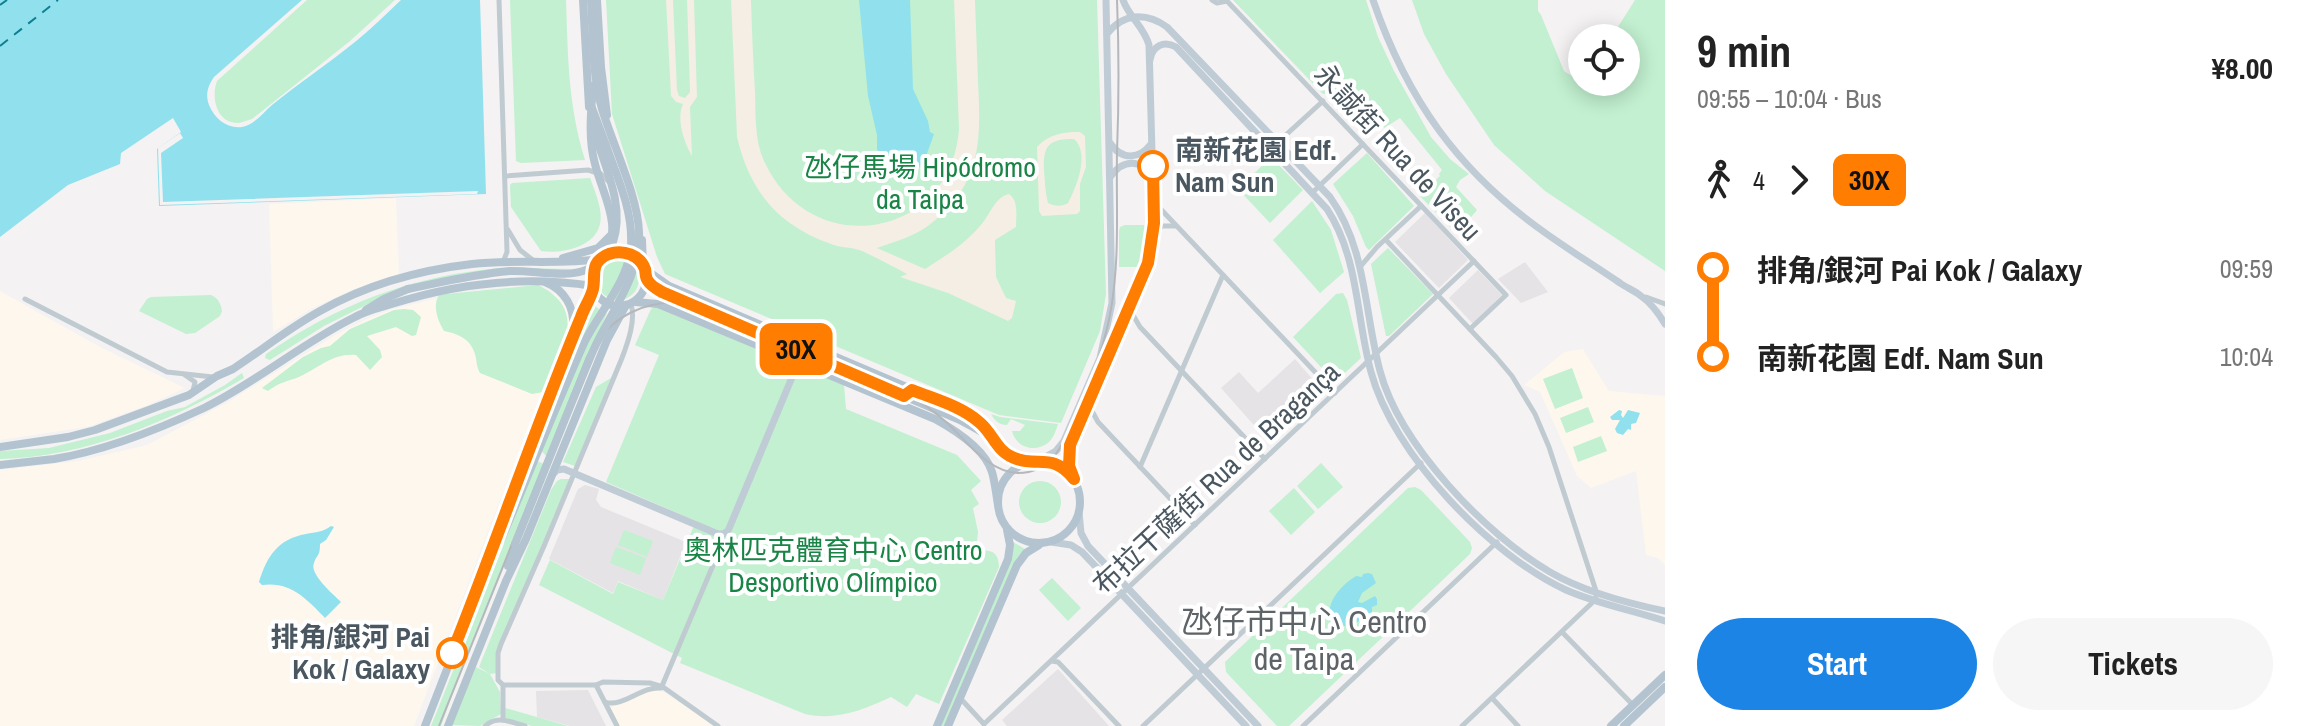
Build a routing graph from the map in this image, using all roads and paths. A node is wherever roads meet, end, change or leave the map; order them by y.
1 (499, 0) edge
2 (583, 0) edge
3 (591, 0) edge
4 (597, 0) edge
5 (1106, 0) edge
6 (1123, 0) edge
7 (1212, 0) edge
8 (1227, 0) edge
9 (1373, 0) edge
10 (1133, 17) junction
11 (1107, 34) junction
12 (594, 57) junction
13 (1150, 60) junction
14 (586, 68) junction
15 (1323, 101) junction
16 (1152, 142) junction
17 (1110, 143) junction
18 (1363, 144) junction
19 (1275, 145) junction
20 (505, 176) junction
21 (1153, 176) junction
22 (1111, 178) junction
23 (610, 184) junction
24 (1316, 189) junction
25 (615, 199) junction
26 (1153, 201) junction
27 (1421, 206) junction
28 (506, 225) junction
29 (1180, 229) junction
30 (1152, 238) junction
31 (1386, 240) junction
32 (605, 257) junction
33 (534, 261) junction
34 (1474, 261) junction
35 (501, 262) junction
36 (546, 262) junction
37 (560, 262) junction
38 (1360, 267) junction
39 (644, 268) junction
40 (1223, 275) junction
41 (646, 280) junction
42 (541, 281) junction
43 (561, 281) junction
44 (593, 287) junction
45 (1438, 295) junction
46 (1641, 296) junction
47 (25, 299) dead end
48 (1132, 302) junction
49 (1112, 303) junction
50 (631, 304) junction
51 (1665, 304) edge
52 (358, 315) junction
53 (1665, 324) edge
54 (1140, 327) junction
55 (1470, 329) junction
56 (1119, 331) junction
57 (570, 342) junction
58 (799, 351) junction
59 (1376, 354) junction
60 (262, 358) junction
61 (1369, 361) junction
62 (798, 363) junction
63 (275, 365) junction
64 (233, 369) junction
65 (1182, 371) junction
66 (184, 374) junction
67 (217, 376) junction
68 (252, 380) junction
69 (908, 393) junction
70 (1093, 393) junction
71 (1335, 393) junction
72 (189, 395) junction
73 (1101, 425) junction
74 (1077, 429) junction
75 (0, 447) edge
76 (1265, 459) junction
77 (1424, 460) junction
78 (1036, 461) junction
79 (0, 465) edge
80 (1140, 467) junction
81 (575, 473) junction
82 (551, 476) junction
83 (1074, 479) junction
84 (998, 505) junction
85 (1079, 512) junction
86 (1195, 525) junction
87 (1005, 526) junction
88 (718, 534) junction
89 (1499, 540) junction
90 (1048, 543) junction
91 (489, 561) junction
92 (1588, 567) junction
93 (506, 581) junction
94 (1577, 585) junction
95 (1125, 591) junction
96 (1578, 595) junction
97 (1595, 596) junction
98 (1665, 611) edge
99 (1579, 615) junction
100 (1665, 621) edge
101 (1562, 632) junction
102 (1056, 659) junction
103 (1201, 671) junction
104 (1665, 675) edge
105 (503, 685) junction
106 (596, 685) junction
107 (662, 686) junction
108 (1665, 687) edge
109 (669, 691) junction
110 (960, 698) junction
111 (1492, 698) junction
112 (605, 702) junction
113 (1633, 705) junction
114 (503, 720) junction
115 (938, 724) edge
116 (985, 725) edge
117 (425, 726) edge
118 (448, 726) edge
119 (485, 726) edge
120 (525, 726) edge
121 (617, 726) edge
122 (718, 726) edge
123 (948, 726) edge
124 (1119, 726) edge
125 (1143, 726) edge
126 (1246, 726) edge
127 (1258, 726) edge
128 (1303, 726) edge
129 (1462, 726) edge
130 (1518, 726) edge
131 (1611, 726) edge
132 (1624, 726) edge

1 - 20 street
2 - 14 main road
3 - 12 main road, bridge
4 - 39 main road
5 - 11 main road
6 - 10 main road
7 - 8 street, 永誠街 Rua de Viseu
8 - 15 street, 永誠街 Rua de Viseu
9 - 46 main road
10 - 11 main road
10 - 13 main road
10 - 19 main road
11 - 17 main road
12 - 52 main road, bridge
12 - 93 main road, bridge
13 - 16 main road
13 - 19 main road
14 - 23 main road
14 - 91 main road, bridge
15 - 18 street, 永誠街 Rua de Viseu
15 - 19 street
16 - 17 main road
16 - 21 main road
17 - 22 main road
18 - 24 street
18 - 27 street, 永誠街 Rua de Viseu
19 - 24 main road
20 - 23 street
20 - 28 street
21 - 22 main road
21 - 26 main road
22 - 49 main road
23 - 25 main road
24 - 38 main road
24 - 61 main road
25 - 32 main road
25 - 36 main road
26 - 29 street
26 - 30 main road
27 - 31 street
27 - 34 street, 永誠街 Rua de Viseu
28 - 33 street
28 - 35 street
29 - 30 street
29 - 40 street
30 - 48 main road
31 - 38 street
31 - 45 street
32 - 37 main road
32 - 39 main road
32 - 44 main road
33 - 35 main road
33 - 36 main road
34 - 45 street, 布拉干薩街 Rua de Bragança
34 - 55 street, 永誠街 Rua de Viseu
35 - 60 main road
36 - 37 main road
37 - 43 main road
38 - 59 main road
39 - 41 main road
39 - 69 main road
40 - 65 street
40 - 71 street
41 - 50 main road
41 - 58 main road
42 - 43 main road
42 - 52 main road
42 - 57 main road
43 - 44 main road
44 - 50 main road
44 - 57 main road
45 - 55 street
45 - 59 street, 布拉干薩街 Rua de Bragança
46 - 51 street
46 - 53 main road
47 - 66 street
48 - 49 main road
48 - 54 street
48 - 56 main road
49 - 78 main road
50 - 62 main road
50 - 81 street
50 - 82 main road
52 - 63 main road
54 - 56 street
54 - 65 street
55 - 92 street
56 - 70 main road
57 - 91 main road
58 - 62 main road
58 - 69 main road
59 - 61 street, 布拉干薩街 Rua de Bragança
59 - 77 main road
60 - 63 main road
60 - 64 main road
61 - 71 street, 布拉干薩街 Rua de Bragança
61 - 77 main road
62 - 84 main road
62 - 88 main road
63 - 68 main road
64 - 67 main road
64 - 68 main road
65 - 76 street
65 - 80 street
66 - 67 street
66 - 72 street
67 - 72 main road
68 - 79 main road
69 - 78 main road
70 - 73 street
70 - 74 main road
71 - 76 street, 布拉干薩街 Rua de Bragança
72 - 75 main road
73 - 74 street
73 - 80 street
74 - 83 main road
76 - 86 street, 布拉干薩街 Rua de Bragança
77 - 89 main road
77 - 103 street
78 - 83 main road
78 - 84 main road
80 - 86 street
81 - 82 main road
81 - 88 main road
81 - 105 street
82 - 93 main road
83 - 85 main road
84 - 87 main road
85 - 90 main road
85 - 95 main road
86 - 95 street, 布拉干薩街 Rua de Bragança
87 - 90 main road
87 - 115 main road
88 - 107 street
89 - 94 main road
89 - 96 main road
89 - 128 street
90 - 95 main road
90 - 110 main road
91 - 117 main road
92 - 94 street
92 - 97 street
93 - 118 main road
94 - 97 main road
95 - 102 street, 布拉干薩街 Rua de Bragança
95 - 103 main road
96 - 97 main road
96 - 99 street
97 - 98 main road
97 - 99 street
97 - 100 main road
99 - 101 street
101 - 111 street
101 - 113 street
102 - 116 street, 布拉干薩街 Rua de Bragança
102 - 124 street
103 - 125 street
103 - 126 main road
103 - 127 main road
104 - 113 main road
105 - 106 street
105 - 114 street
106 - 107 street
106 - 112 street
107 - 109 street
108 - 132 main road
109 - 112 street
109 - 122 street
110 - 116 street
110 - 123 main road
111 - 129 street
111 - 130 street
112 - 121 street
113 - 131 main road
114 - 119 street
114 - 120 street

